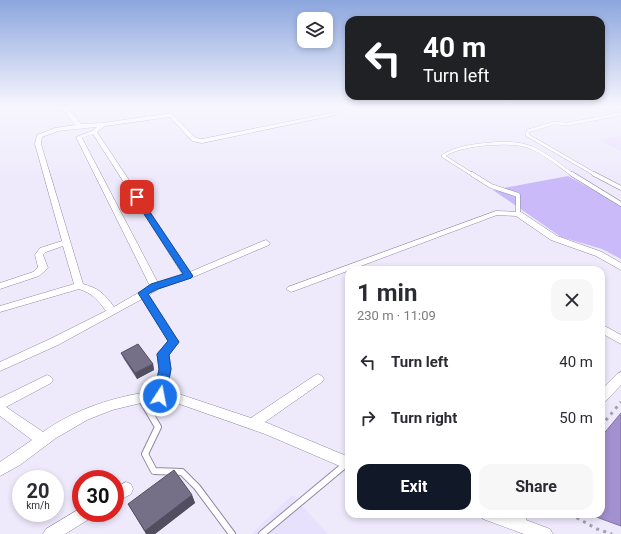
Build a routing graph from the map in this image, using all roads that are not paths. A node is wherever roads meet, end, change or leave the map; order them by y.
1 (55, 131) edge
2 (185, 131) edge
3 (250, 131) edge
4 (531, 131) edge
5 (94, 132) joint
6 (621, 188) edge
7 (621, 204) edge
8 (518, 214) junction
9 (66, 242) junction
10 (266, 244) dead end
11 (353, 266) edge
12 (621, 267) edge
13 (345, 269) edge
14 (188, 276) junction
15 (0, 286) edge
16 (79, 286) junction
17 (154, 287) junction
18 (291, 289) dead end
19 (143, 293) junction
20 (0, 309) edge
21 (112, 312) junction
22 (605, 330) edge
23 (621, 340) edge
24 (0, 367) edge
25 (621, 377) edge
26 (318, 379) dead end
27 (47, 380) dead end
28 (605, 394) edge
29 (160, 396) junction
30 (141, 398) junction
31 (0, 404) edge
32 (0, 409) edge
33 (252, 424) junction
34 (43, 440) junction
35 (345, 462) edge
36 (345, 465) edge
37 (0, 469) edge
38 (518, 519) edge
39 (72, 521) edge
40 (51, 534) edge
41 (232, 534) edge
42 (262, 534) edge
43 (545, 534) edge

1 - 9 street
2 - 3 street
4 - 6 lane
5 - 14 street
5 - 17 street
7 - 8 lane
8 - 11 street
8 - 12 street
9 - 15 street
9 - 16 street
10 - 14 street
13 - 18 street
14 - 17 street
16 - 20 street
16 - 21 street
17 - 19 street
19 - 21 street
19 - 29 street
21 - 24 street
22 - 23 street
25 - 28 street
26 - 33 street
27 - 31 street
29 - 30 street
29 - 33 street
30 - 34 street
30 - 41 lane
32 - 34 street
33 - 35 street
34 - 37 street
36 - 42 lane
38 - 43 street
39 - 40 street

